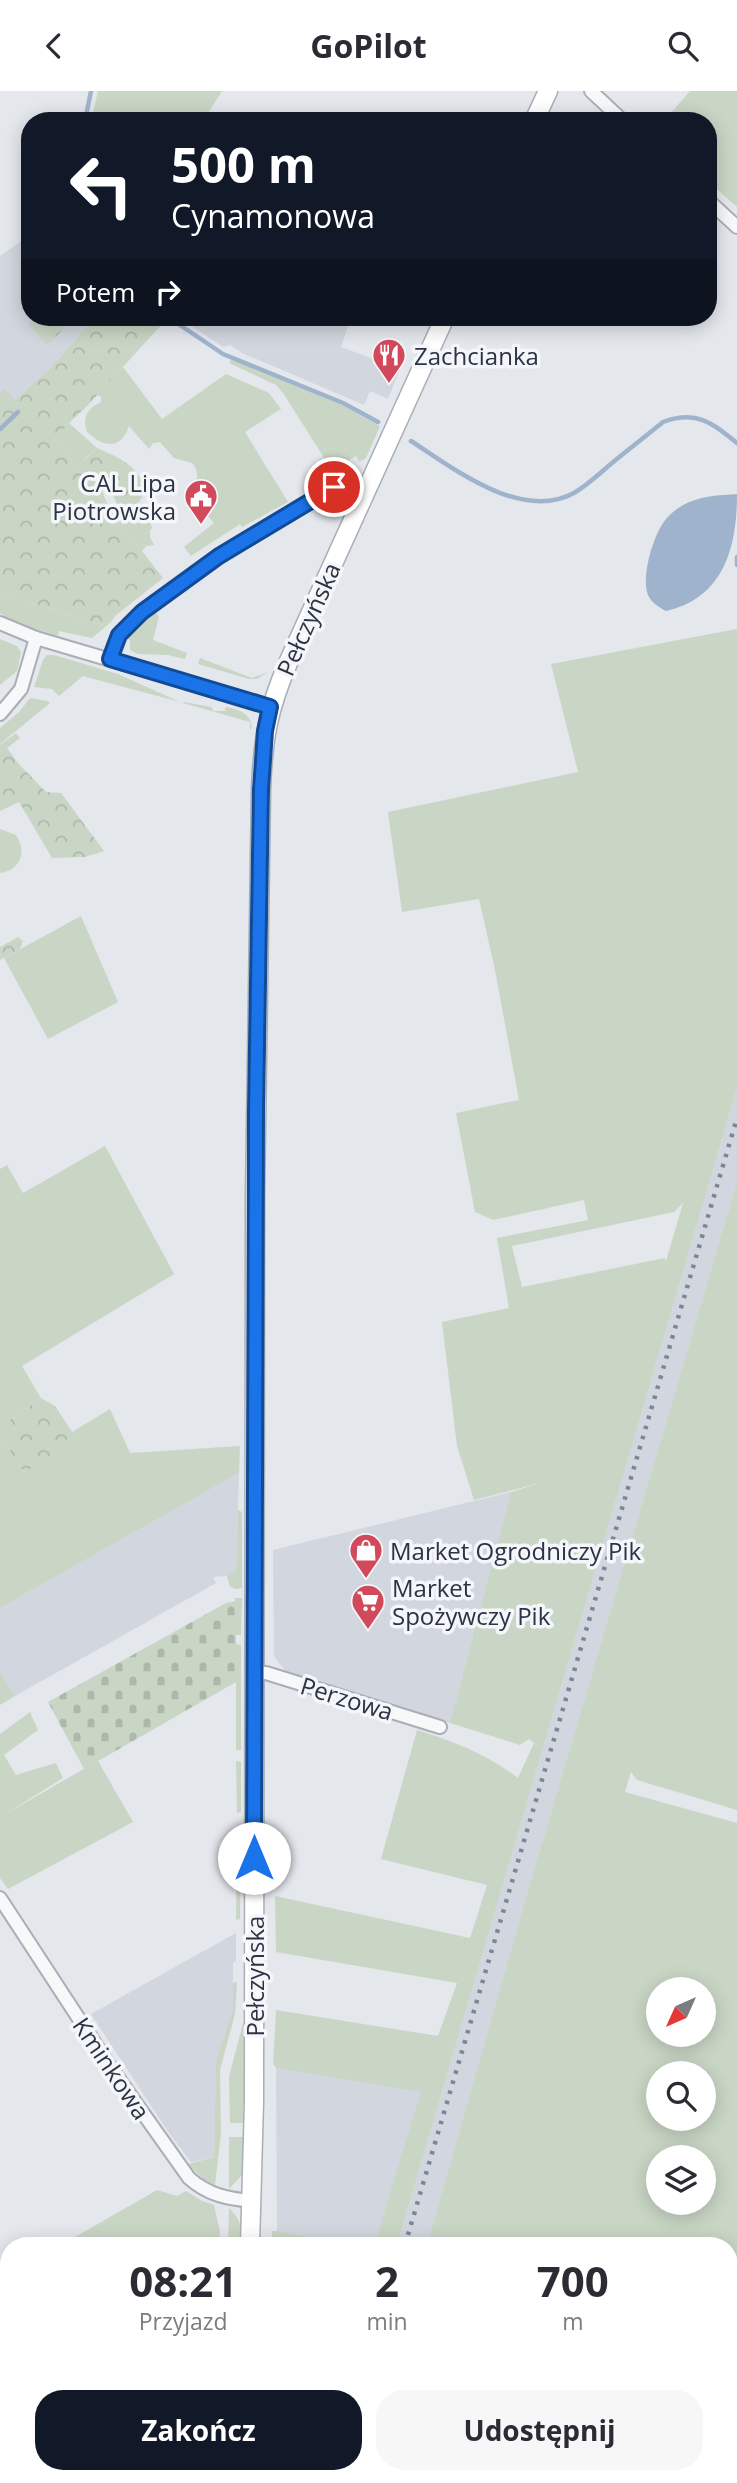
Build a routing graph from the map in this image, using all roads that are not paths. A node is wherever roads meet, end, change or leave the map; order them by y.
1 (548, 91) edge
2 (591, 91) edge
3 (538, 112) edge
4 (613, 112) edge
5 (717, 208) edge
6 (737, 227) edge
7 (441, 326) edge
8 (334, 487) dead end
9 (0, 623) edge
10 (36, 638) junction
11 (110, 659) junction
12 (270, 707) junction
13 (0, 714) edge
14 (253, 1673) junction
15 (440, 1727) dead end
16 (0, 1898) edge
17 (253, 2201) junction
18 (251, 2237) edge

1 - 3 main road
2 - 4 street
5 - 6 street
7 - 12 main road, Pełczyńska
8 - 11 street
9 - 10 street
10 - 11 street
10 - 13 street
11 - 12 street
12 - 14 main road, Pełczyńska
14 - 15 street, Perzowa
14 - 17 main road, Pełczyńska
16 - 17 street, Kminkowa
17 - 18 main road, Pełczyńska

